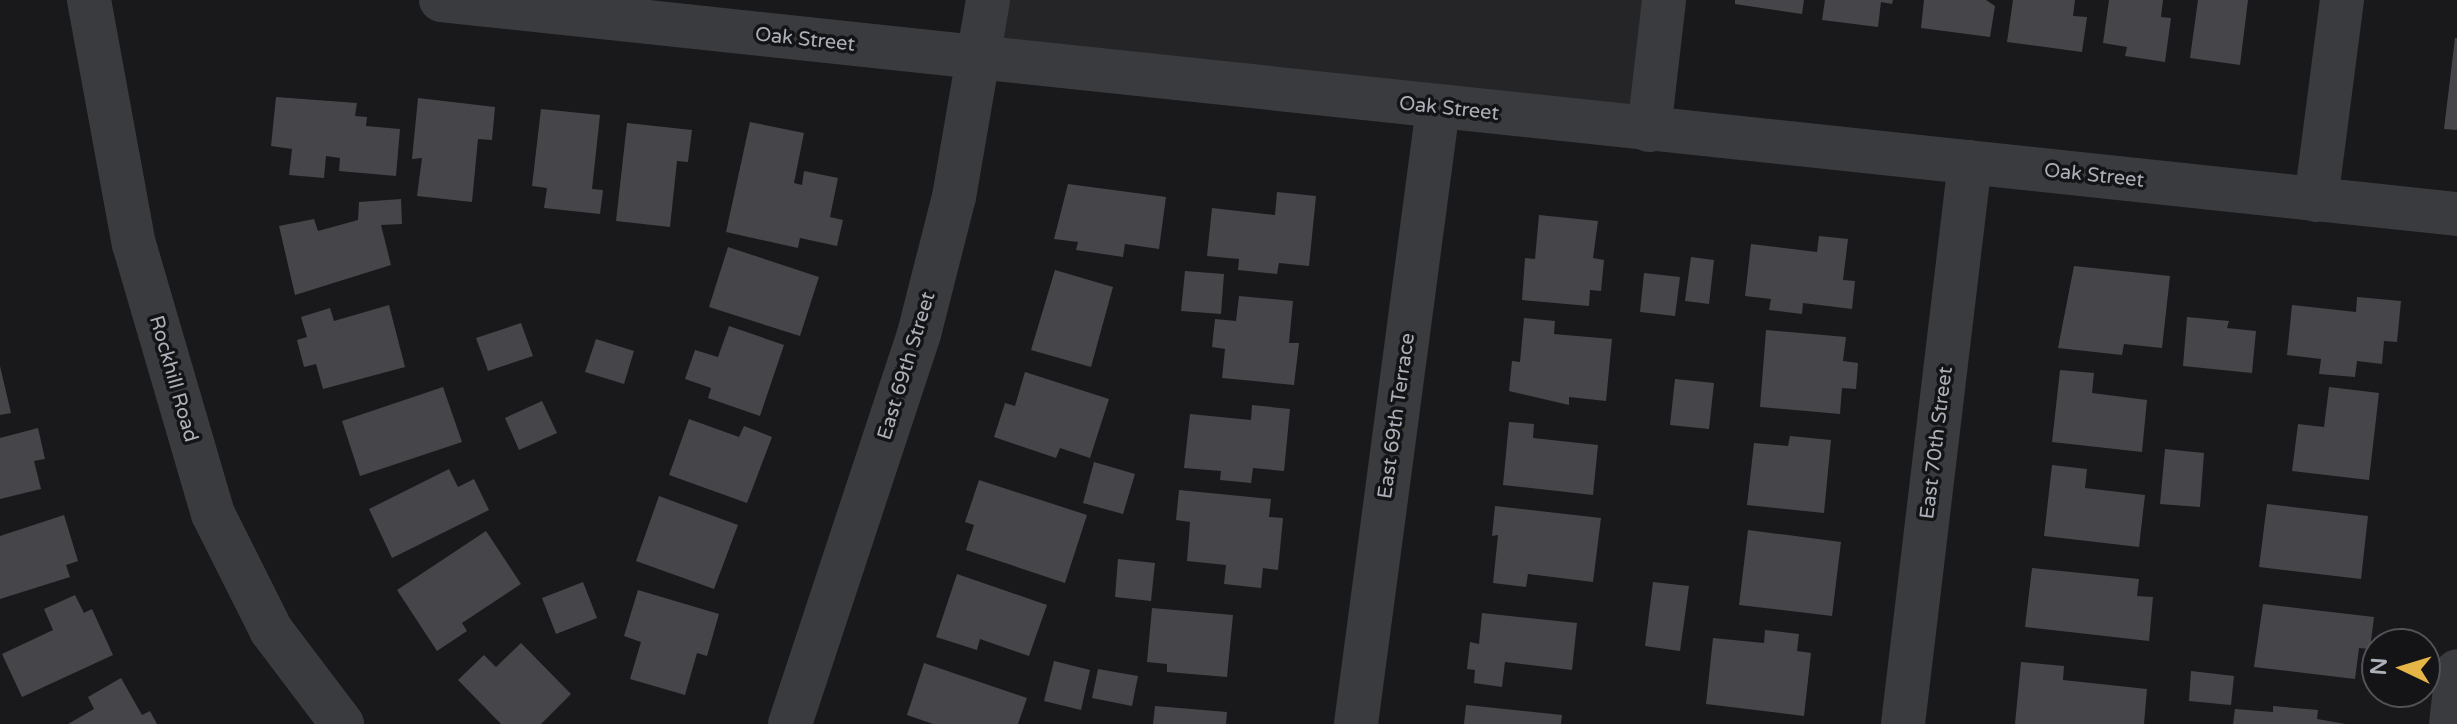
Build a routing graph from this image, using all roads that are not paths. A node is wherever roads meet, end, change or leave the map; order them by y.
1 (89, 0) edge
2 (441, 0) edge
3 (988, 0) edge
4 (1664, 0) edge
5 (2342, 0) edge
6 (981, 60) junction
7 (1438, 108) junction
8 (1649, 130) junction
9 (1970, 162) junction
10 (2316, 200) junction
11 (2457, 214) edge
12 (2457, 671) edge
13 (342, 724) edge
14 (790, 724) edge
15 (1356, 724) edge
16 (1903, 724) edge
17 (2451, 724) edge

1 - 13 street, Rockhill Road
2 - 6 street, Oak Street
3 - 6 street, East 69th Street
4 - 8 street
5 - 10 street
6 - 7 street, Oak Street
6 - 14 street, East 69th Street
7 - 8 street, Oak Street
7 - 15 street, East 69th Terrace
8 - 9 street, Oak Street
9 - 10 street, Oak Street
9 - 16 street, East 70th Street
10 - 11 street, Oak Street
12 - 17 street

